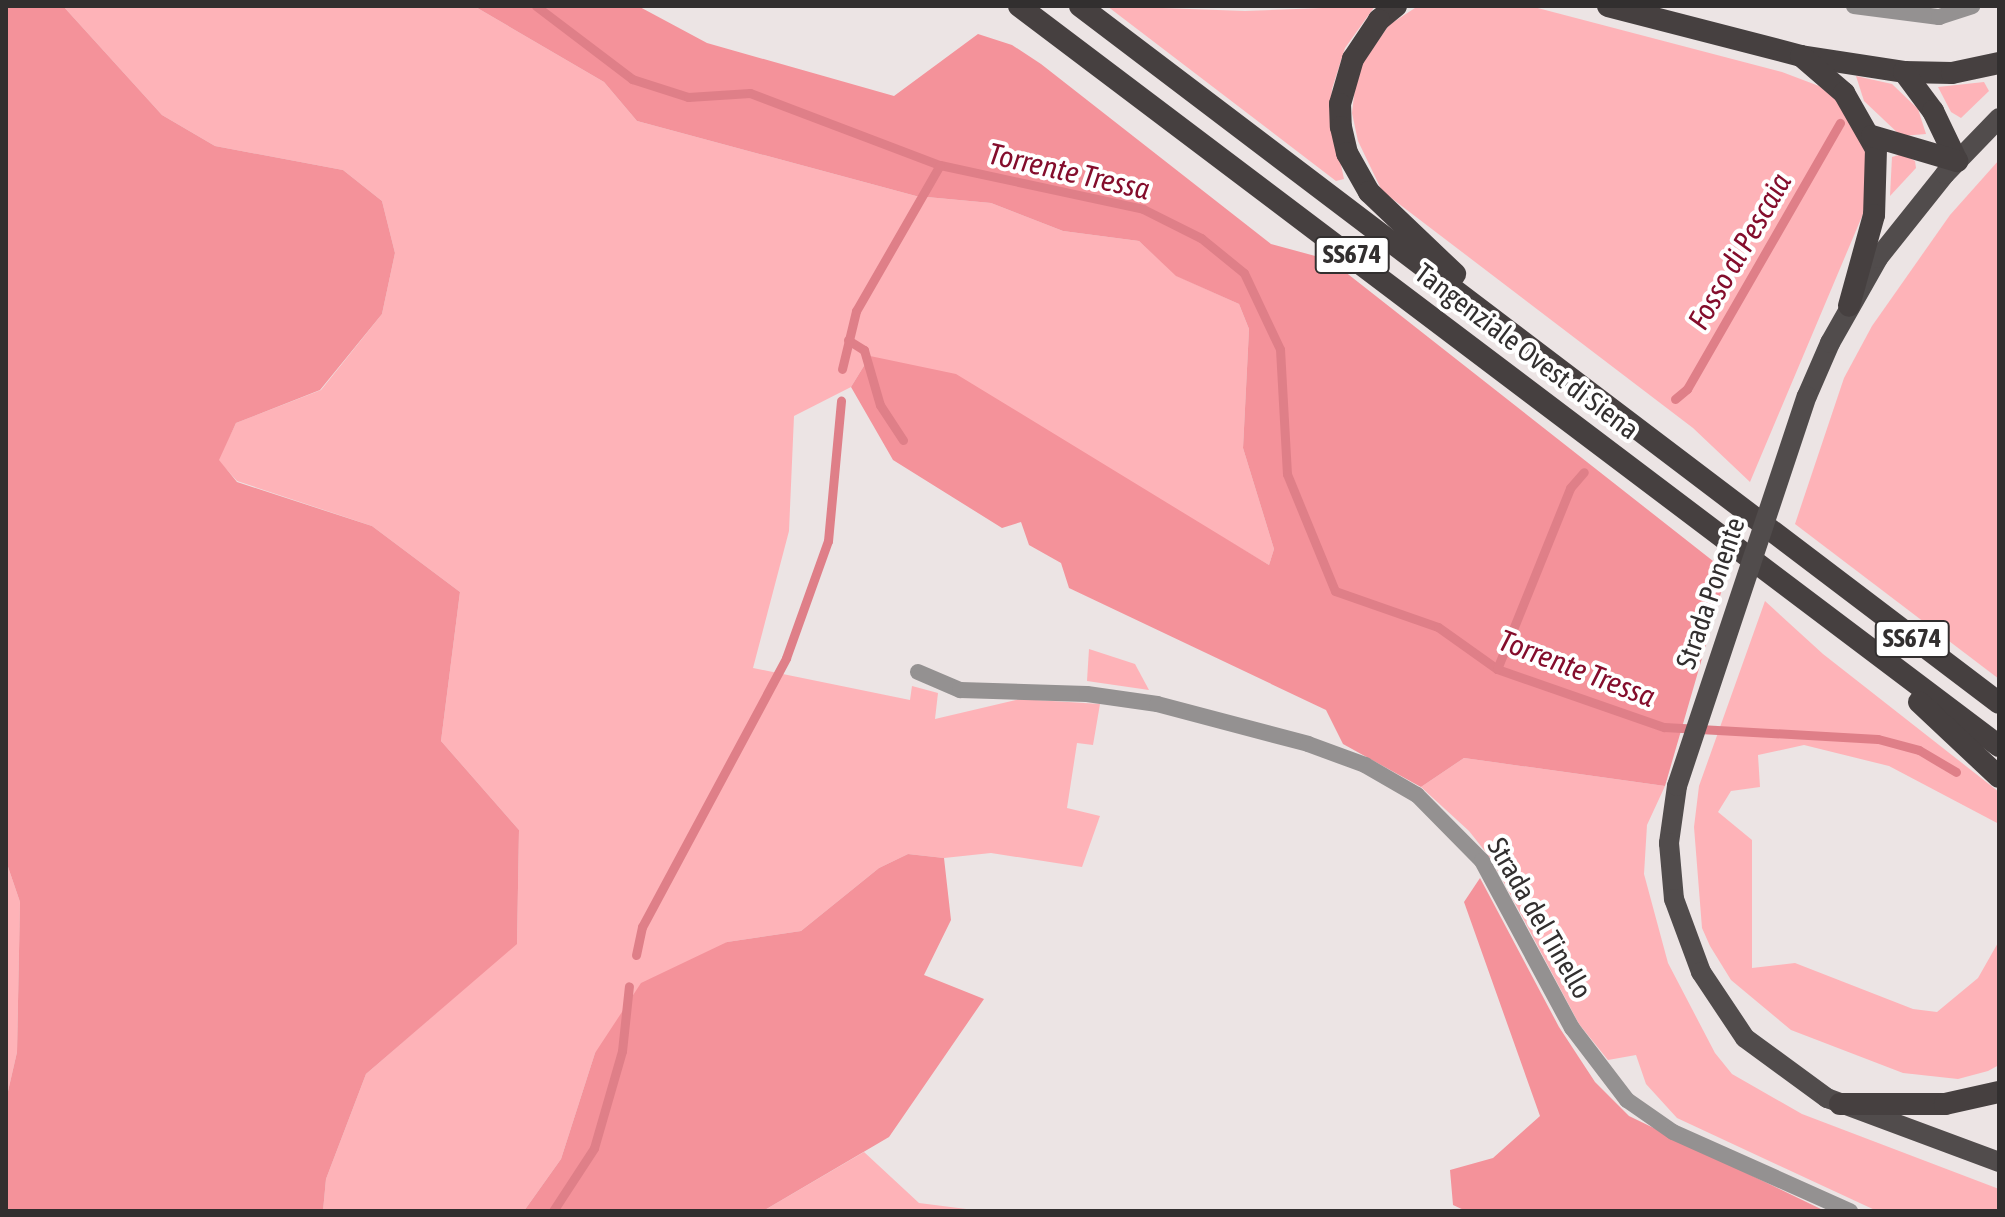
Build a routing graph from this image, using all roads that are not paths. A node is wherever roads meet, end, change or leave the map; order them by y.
1 (1019, 6) edge
2 (1080, 6) edge
3 (1396, 6) edge
4 (1608, 6) edge
5 (1854, 6) edge
6 (1972, 6) edge
7 (1801, 56) junction
8 (1999, 63) edge
9 (1904, 72) junction
10 (1999, 118) edge
11 (1872, 136) junction
12 (1957, 161) junction
13 (1849, 306) junction
14 (1524, 342) junction
15 (1845, 633) junction
16 (918, 672) dead end
17 (1999, 703) edge
18 (1999, 746) edge
19 (1999, 777) edge
20 (1999, 1092) edge
21 (1840, 1104) junction
22 (1999, 1162) edge
23 (1850, 1211) edge

1 - 15 highway, Tangenziale Ovest di Siena / SS674
2 - 14 highway, Tangenziale Ovest di Siena / SS674
3 - 14 highway
4 - 7 highway
5 - 6 street
7 - 9 highway
7 - 11 highway
8 - 9 highway
9 - 12 highway
10 - 12 main road, Strada Ponente
11 - 12 highway
11 - 13 highway
12 - 13 main road, Strada Ponente
13 - 21 main road, Strada Ponente, bridge
14 - 17 highway, Tangenziale Ovest di Siena / SS674
15 - 18 highway, Tangenziale Ovest di Siena / SS674
15 - 19 highway
16 - 23 street, Strada del Tinello
20 - 21 highway
21 - 22 main road, Strada Ponente

